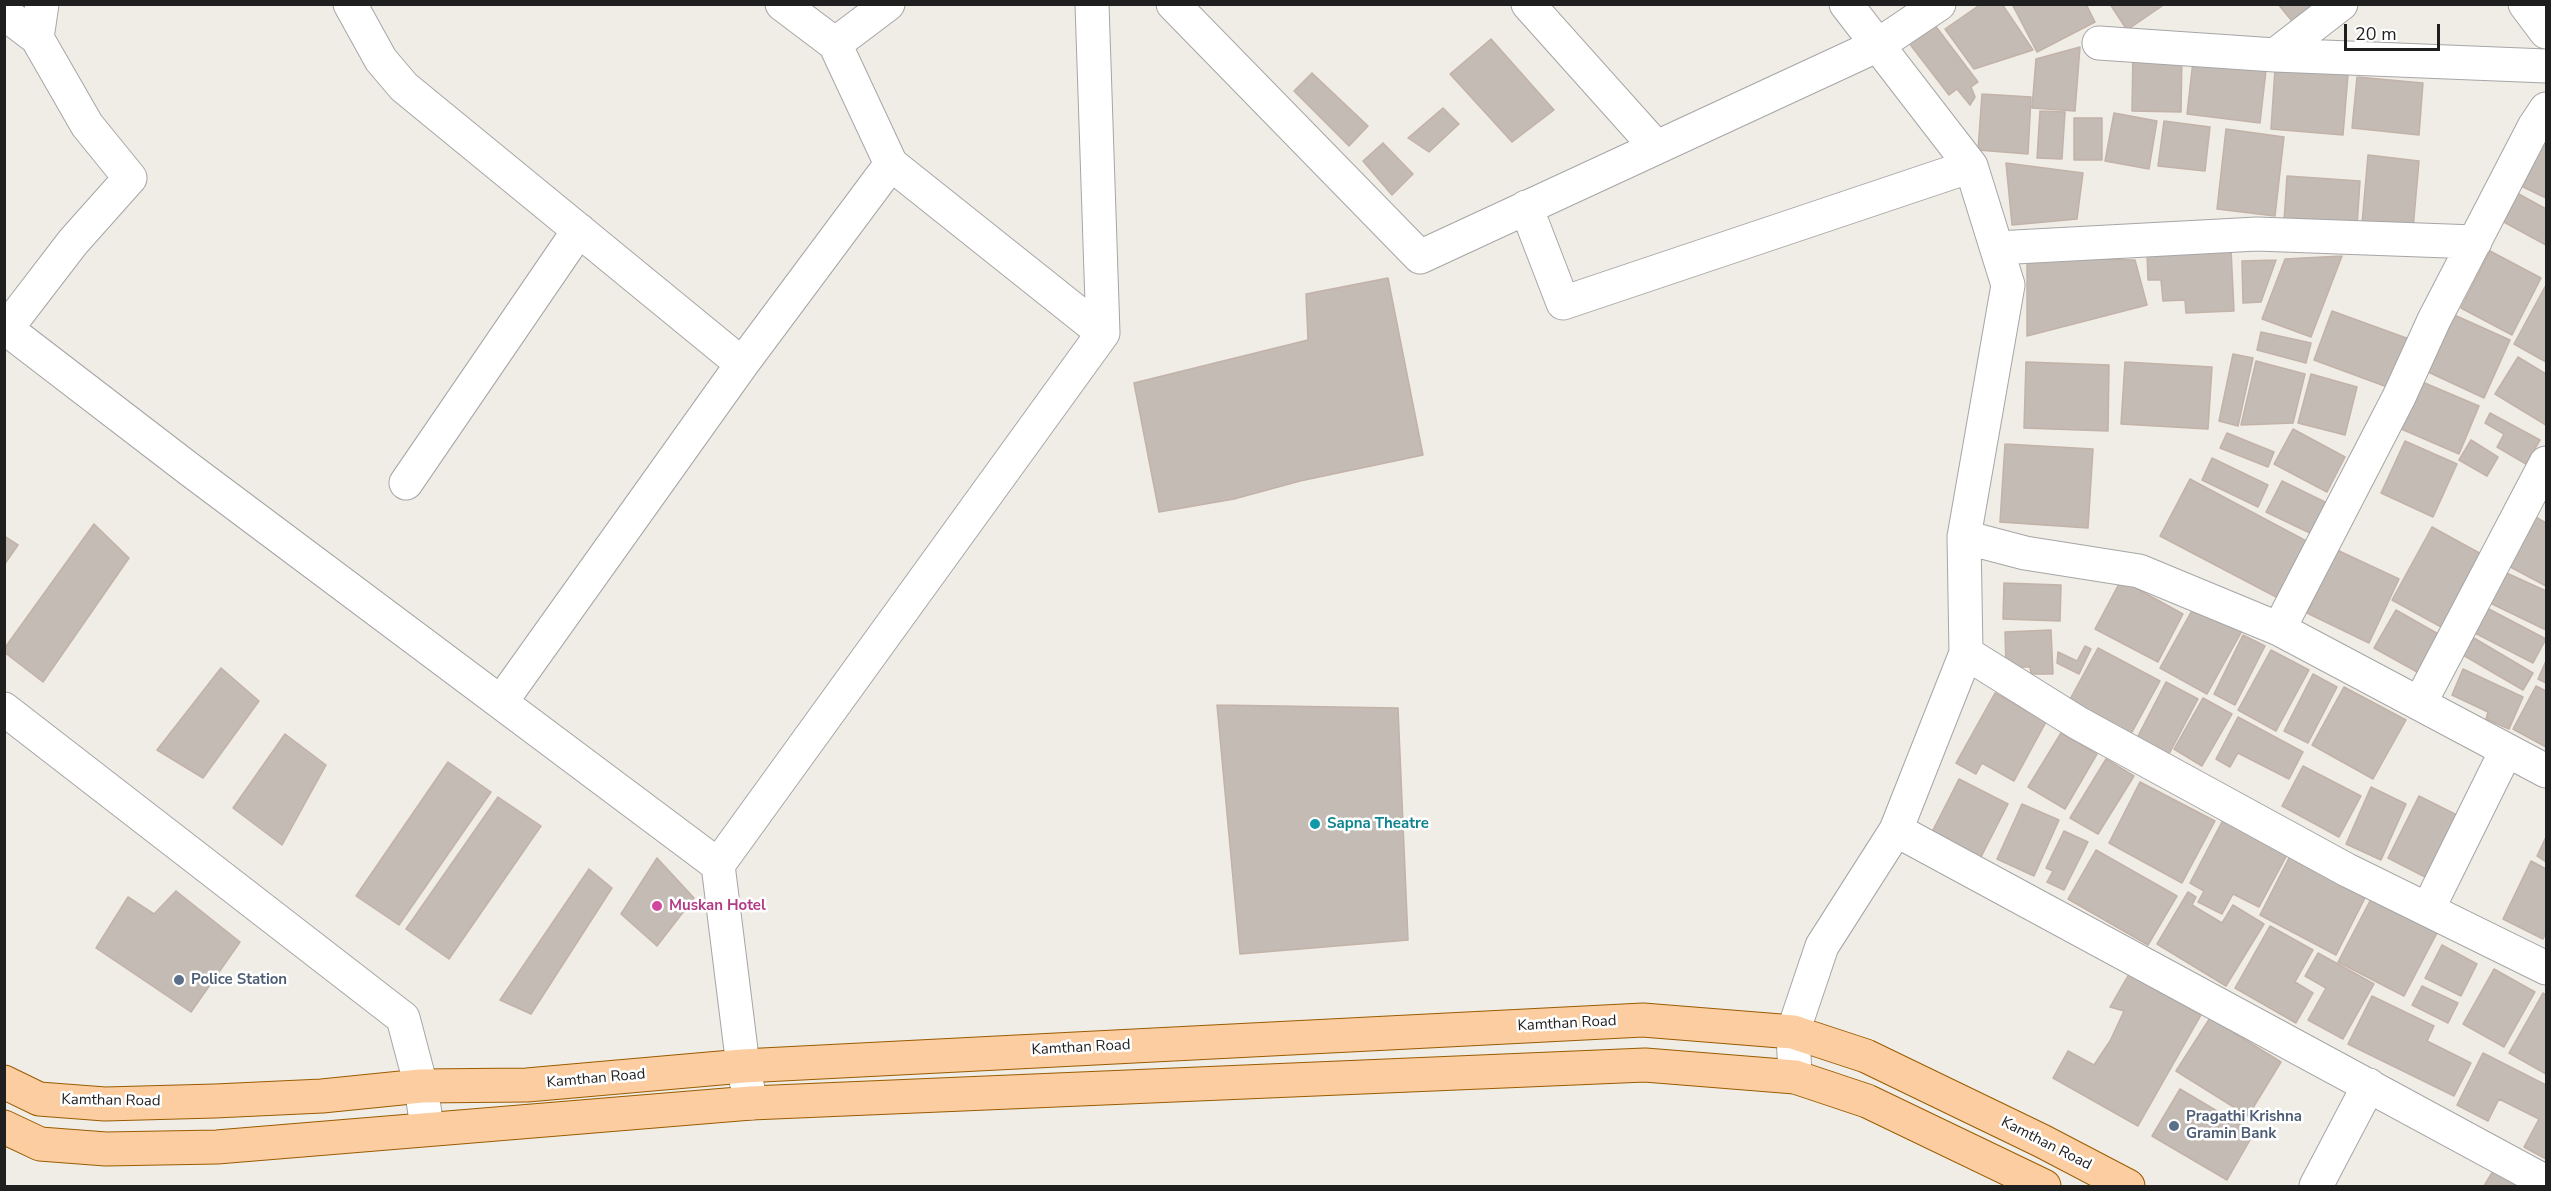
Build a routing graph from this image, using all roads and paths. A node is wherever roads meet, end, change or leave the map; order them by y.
1 (42, 4) edge
2 (350, 4) edge
3 (782, 4) edge
4 (888, 4) edge
5 (1092, 4) edge
6 (1173, 4) edge
7 (1528, 4) edge
8 (1846, 4) edge
9 (1939, 4) edge
10 (2341, 4) edge
11 (2525, 4) edge
12 (4, 14) edge
13 (2547, 32) edge
14 (37, 38) junction
15 (2099, 43) dead end
16 (835, 44) junction
17 (1878, 45) junction
18 (2275, 55) junction
19 (2547, 66) edge
20 (2547, 109) edge
21 (1656, 147) junction
22 (891, 164) junction
23 (1971, 166) junction
24 (1526, 207) junction
25 (579, 230) junction
26 (2475, 242) junction
27 (1997, 248) junction
28 (6, 328) edge
29 (1103, 333) junction
30 (742, 364) junction
31 (2547, 463) edge
32 (406, 483) dead end
33 (1964, 537) junction
34 (2279, 629) junction
35 (1966, 653) junction
36 (501, 702) junction
37 (2420, 703) junction
38 (4, 709) edge
39 (2506, 751) junction
40 (2547, 771) edge
41 (1896, 830) junction
42 (718, 865) junction
43 (2428, 909) junction
44 (2547, 968) edge
45 (1793, 1032) junction
46 (1347, 1035) junction
47 (898, 1058) junction
48 (743, 1066) junction
49 (1352, 1077) junction
50 (1795, 1077) junction
51 (4, 1082) edge
52 (2369, 1085) junction
53 (421, 1086) junction
54 (901, 1097) junction
55 (751, 1103) junction
56 (4, 1127) edge
57 (427, 1128) junction
58 (2547, 1182) edge
59 (2044, 1186) edge
60 (2128, 1186) edge
61 (2316, 1186) edge

1 - 14 street
2 - 25 street
3 - 16 street
4 - 16 street
5 - 29 street
6 - 24 street
7 - 21 street
8 - 17 street
9 - 17 street
10 - 18 street
11 - 13 street
12 - 14 street
14 - 28 street
15 - 18 street
16 - 22 street
17 - 21 street
17 - 23 street
18 - 19 street
20 - 26 street
21 - 24 street
22 - 29 street
22 - 30 street
23 - 24 street
23 - 27 street
25 - 30 street
25 - 32 street
26 - 27 street
26 - 34 street
27 - 33 street
28 - 36 street
29 - 42 street
30 - 36 street
31 - 37 street
33 - 34 street
33 - 35 street
34 - 37 street
35 - 41 street
35 - 43 street
36 - 42 street
37 - 39 street
38 - 53 street
39 - 40 street
39 - 43 street
41 - 45 street
41 - 52 street
42 - 48 street
43 - 44 street
45 - 46 main road, Kamthan Road
45 - 50 street
45 - 60 main road, Kamthan Road
46 - 47 main road, Kamthan Road
46 - 49 main road
47 - 48 main road, Kamthan Road
47 - 54 main road
48 - 53 main road, Kamthan Road
48 - 55 street
49 - 50 main road
49 - 54 main road
50 - 59 main road
51 - 53 main road, Kamthan Road
52 - 58 street
52 - 61 street
53 - 57 street
54 - 55 main road
55 - 57 main road
56 - 57 main road

